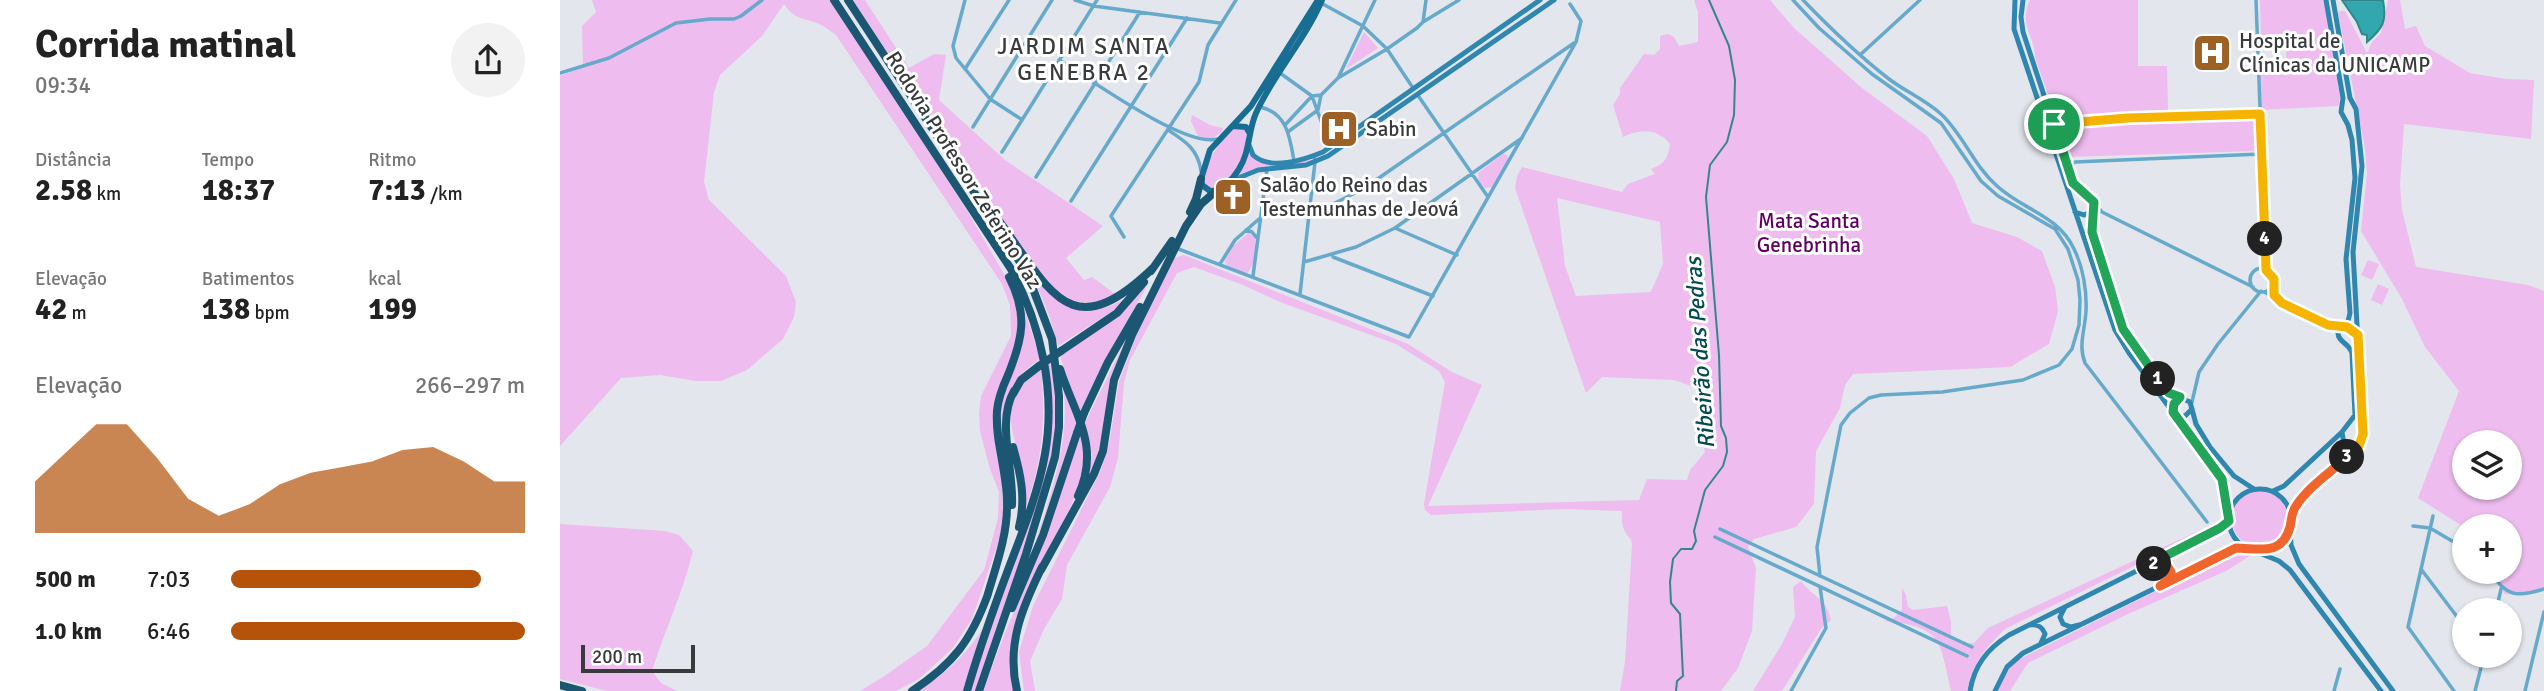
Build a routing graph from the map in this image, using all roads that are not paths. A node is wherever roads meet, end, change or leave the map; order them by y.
1 (762, 0) edge
2 (834, 0) edge
3 (848, 0) edge
4 (965, 0) edge
5 (1009, 0) edge
6 (1052, 0) edge
7 (1075, 0) edge
8 (1097, 0) edge
9 (1236, 0) edge
10 (1375, 0) edge
11 (1426, 0) edge
12 (1459, 0) edge
13 (1539, 0) edge
14 (1554, 0) edge
15 (1793, 0) edge
16 (1802, 0) edge
17 (1920, 0) edge
18 (2015, 0) edge
19 (2023, 0) edge
20 (2256, 0) edge
21 (2326, 0) edge
22 (2333, 0) edge
23 (1320, 1) edge
24 (1092, 3) edge
25 (1570, 4) dead end
26 (1140, 12) junction
27 (1186, 18) junction
28 (1423, 22) junction
29 (1220, 23) junction
30 (1363, 26) junction
31 (1576, 42) junction
32 (1387, 49) junction
33 (1860, 55) junction
34 (1059, 60) junction
35 (965, 69) junction
36 (560, 73) edge
37 (1280, 73) junction
38 (1338, 78) junction
39 (1096, 82) junction
40 (1270, 82) junction
41 (1413, 88) junction
42 (1418, 95) junction
43 (1312, 96) junction
44 (1321, 96) junction
45 (990, 99) junction
46 (1131, 104) junction
47 (2353, 104) junction
48 (1259, 107) junction
49 (2342, 107) junction
50 (1318, 110) junction
51 (2260, 114) junction
52 (2357, 114) junction
53 (2345, 118) junction
54 (1021, 119) junction
55 (2054, 124) junction
56 (1285, 125) junction
57 (1233, 126) junction
58 (973, 127) dead end
59 (1167, 127) junction
60 (1288, 131) junction
61 (1444, 133) junction
62 (1250, 134) junction
63 (1522, 137) junction
64 (1219, 139) junction
65 (1249, 145) junction
66 (1331, 147) junction
67 (1505, 149) junction
68 (1002, 152) dead end
69 (2261, 154) junction
70 (1512, 156) junction
71 (1315, 159) junction
72 (1294, 161) junction
73 (945, 169) junction
74 (1267, 169) junction
75 (2069, 169) junction
76 (1471, 172) junction
77 (963, 174) junction
78 (1201, 176) junction
79 (1036, 177) dead end
80 (1228, 183) junction
81 (1216, 191) junction
82 (2088, 195) junction
83 (1488, 198) junction
84 (1071, 201) dead end
85 (2094, 202) junction
86 (2073, 203) junction
87 (1310, 209) junction
88 (2093, 211) junction
89 (2075, 212) junction
90 (1261, 217) junction
91 (1395, 228) junction
92 (1245, 230) junction
93 (1124, 237) dead end
94 (1259, 240) junction
95 (1174, 247) junction
96 (1457, 255) junction
97 (1331, 256) junction
98 (1304, 262) junction
99 (1166, 263) junction
100 (1220, 264) junction
101 (1153, 268) junction
102 (2266, 270) junction
103 (2249, 275) junction
104 (1253, 276) junction
105 (2237, 279) junction
106 (2273, 286) junction
107 (2253, 287) junction
108 (2263, 292) junction
109 (1300, 294) junction
110 (1433, 296) junction
111 (2282, 303) junction
112 (2341, 329) junction
113 (2358, 338) junction
114 (1052, 339) junction
115 (2349, 347) junction
116 (1014, 391) junction
117 (2180, 397) junction
118 (2192, 407) junction
119 (2174, 414) junction
120 (2352, 421) junction
121 (2362, 426) junction
122 (2342, 432) junction
123 (2356, 449) junction
124 (2254, 489) junction
125 (2273, 491) junction
126 (2433, 516) dead end
127 (2229, 519) junction
128 (2291, 519) junction
129 (2207, 522) dead end
130 (2413, 526) dead end
131 (2290, 527) junction
132 (2430, 528) junction
133 (1720, 529) dead end
134 (1715, 537) dead end
135 (2452, 541) edge
136 (2245, 547) junction
137 (2254, 550) junction
138 (2142, 568) junction
139 (2420, 568) junction
140 (1041, 569) junction
141 (1809, 571) junction
142 (1820, 576) junction
143 (1805, 579) junction
144 (1838, 584) junction
145 (2498, 584) edge
146 (1820, 586) junction
147 (2160, 586) junction
148 (2501, 589) junction
149 (2544, 589) edge
150 (1834, 593) junction
151 (987, 597) junction
152 (2499, 598) edge
153 (996, 601) junction
154 (2073, 602) junction
155 (2452, 610) edge
156 (2544, 612) edge
157 (2095, 619) junction
158 (2025, 626) junction
159 (1972, 647) dead end
160 (2036, 648) junction
161 (1967, 656) dead end
162 (989, 659) junction
163 (2481, 668) edge
164 (2340, 669) dead end
165 (560, 685) edge
166 (582, 691) edge
167 (912, 691) edge
168 (967, 691) edge
169 (979, 691) edge
170 (1017, 691) edge
171 (1791, 691) edge
172 (1970, 691) edge
173 (1995, 691) edge
174 (2334, 691) edge
175 (2381, 691) edge
176 (2393, 691) edge
177 (2454, 691) edge
178 (2475, 691) edge
179 (2525, 691) edge

1 - 36 street
2 - 73 highway, Rodovia Professor Zeferino Vaz
3 - 77 highway, Rodovia Professor Zeferino Vaz
4 - 35 street
5 - 35 street
6 - 45 street
7 - 24 street
8 - 24 street
9 - 29 street
10 - 30 street
11 - 28 street
12 - 28 street
13 - 41 main road
14 - 42 main road
15 - 142 street
16 - 33 street
17 - 33 street
18 - 86 main road
19 - 55 main road
20 - 51 street
21 - 49 main road
22 - 47 main road
23 - 30 street
23 - 37 main road
23 - 40 main road
24 - 26 street
24 - 34 street
25 - 31 street
26 - 27 street
26 - 39 street
27 - 29 street
27 - 46 street
28 - 32 street
29 - 59 street
30 - 32 street
30 - 38 street
31 - 61 street
31 - 63 street
32 - 38 street
32 - 41 street
33 - 129 street
34 - 39 street
34 - 54 street
35 - 45 street
37 - 40 main road
37 - 43 street
38 - 44 street
39 - 46 street
39 - 79 street
40 - 48 main road
40 - 57 main road
41 - 42 street
41 - 66 main road
42 - 61 street
42 - 71 main road
43 - 44 street
43 - 50 street
43 - 56 street
44 - 50 street
45 - 54 street
45 - 58 street
46 - 59 street
46 - 84 street
47 - 49 main road
47 - 52 main road
48 - 56 street
48 - 62 main road
49 - 53 main road
50 - 60 street
50 - 66 street
51 - 55 street
51 - 69 street
52 - 53 main road
52 - 113 main road
53 - 112 main road
54 - 68 street
55 - 75 main road
56 - 60 street
57 - 62 main road
57 - 64 main road
59 - 64 street
59 - 78 street
59 - 93 street
60 - 72 street
61 - 76 street
61 - 87 street
62 - 65 main road
63 - 67 street
63 - 70 street
64 - 78 main road
65 - 72 main road
65 - 80 main road
66 - 71 main road
67 - 70 street
67 - 76 street
69 - 75 street
69 - 102 street
70 - 83 street
71 - 72 main road
71 - 74 main road
71 - 87 street
73 - 151 highway
73 - 153 highway, Rodovia Professor Zeferino Vaz
74 - 80 main road
74 - 90 street
75 - 82 main road
76 - 83 street
76 - 91 street
77 - 101 highway
77 - 114 highway, Rodovia Professor Zeferino Vaz
78 - 81 main road
78 - 101 highway
80 - 81 main road
81 - 95 highway
82 - 85 main road
82 - 86 main road
83 - 96 street
85 - 88 main road
85 - 105 street
86 - 89 main road
87 - 98 street
88 - 89 main road
88 - 117 main road
89 - 119 main road
90 - 92 street
90 - 94 street
91 - 96 street
91 - 97 street
92 - 94 street
92 - 100 street
94 - 104 street
95 - 99 highway
95 - 100 street
96 - 110 street
97 - 98 street
97 - 110 street
98 - 109 street
99 - 140 highway
99 - 162 highway, bridge
100 - 104 street
101 - 116 highway, bridge
102 - 103 street
102 - 106 street
103 - 105 street
103 - 107 street
104 - 109 street
105 - 107 street
106 - 108 street
106 - 111 street
107 - 108 street
108 - 111 street
108 - 118 street
109 - 110 street
111 - 112 street
112 - 113 main road
112 - 115 main road
113 - 115 main road
113 - 121 main road
114 - 140 highway
114 - 162 highway, Rodovia Professor Zeferino Vaz
115 - 120 main road
116 - 151 highway
116 - 153 highway
117 - 118 main road
117 - 119 main road
118 - 119 main road
118 - 124 main road
119 - 127 main road
120 - 121 main road
120 - 122 main road
121 - 123 main road
122 - 123 main road
122 - 125 main road
123 - 128 main road
124 - 125 main road
124 - 127 main road
125 - 128 main road
126 - 132 street
127 - 136 main road
127 - 138 main road
128 - 131 main road
130 - 132 street
131 - 137 main road
131 - 176 main road
132 - 135 street
132 - 139 street
133 - 141 street
134 - 143 street
136 - 137 main road
136 - 147 main road
137 - 175 main road
138 - 147 main road
138 - 154 main road
139 - 155 street
139 - 177 street
140 - 170 highway
141 - 142 street
141 - 143 street
142 - 144 street
143 - 146 street
144 - 150 street
144 - 159 street
145 - 148 street
146 - 150 street
146 - 171 street
147 - 157 main road
148 - 149 street
148 - 152 street
150 - 161 street
151 - 167 highway
153 - 168 highway, Rodovia Professor Zeferino Vaz
154 - 157 main road
154 - 158 main road
156 - 179 street
157 - 160 main road
158 - 160 main road
158 - 172 main road
160 - 173 main road
162 - 169 highway, Rodovia Professor Zeferino Vaz
163 - 178 street
164 - 174 street
165 - 166 highway

